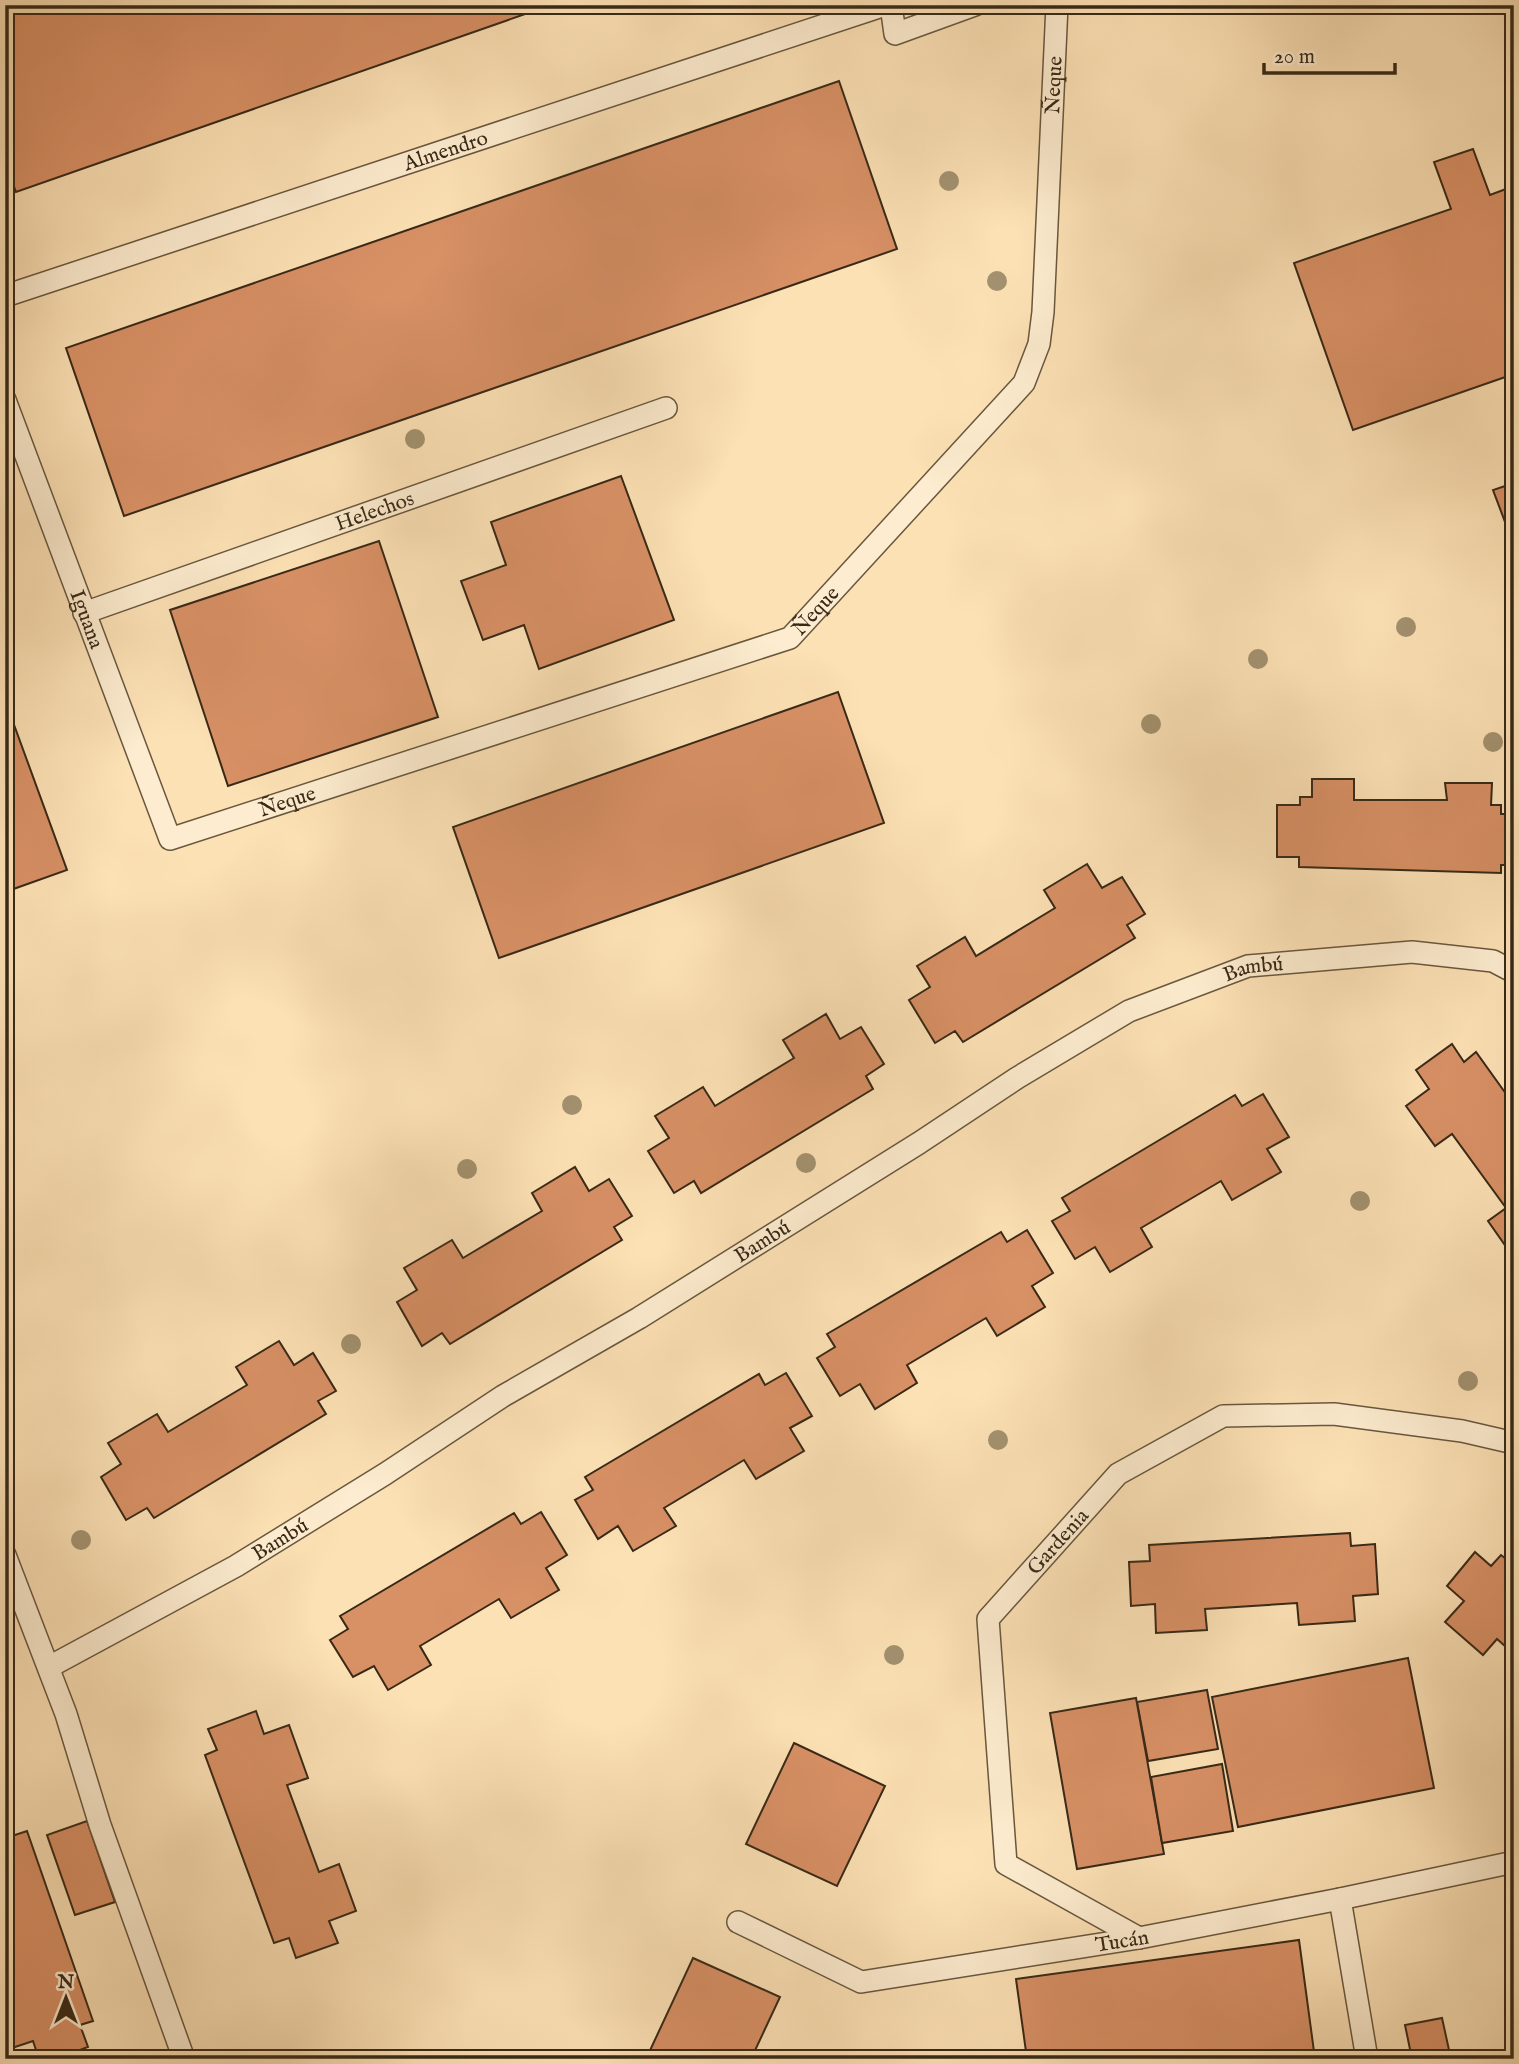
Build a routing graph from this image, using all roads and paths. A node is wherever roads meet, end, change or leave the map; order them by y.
1 (885, 5) edge
2 (891, 5) edge
3 (975, 5) edge
4 (1057, 5) edge
5 (5, 296) edge
6 (5, 400) edge
7 (666, 408) dead end
8 (84, 613) junction
9 (170, 839) joint
10 (1514, 972) edge
11 (1514, 1443) edge
12 (5, 1555) edge
13 (49, 1667) junction
14 (1514, 1862) edge
15 (1340, 1899) junction
16 (738, 1922) dead end
17 (1139, 1938) junction
18 (184, 2059) edge
19 (1367, 2059) edge

1 - 5 lane, Almendro
2 - 3 lane
4 - 9 lane, Ñeque
6 - 8 lane, Iguana
7 - 8 lane, Helechos
8 - 9 lane, Iguana
10 - 13 lane, Bambú
11 - 17 lane, Gardenia
12 - 13 lane
13 - 18 lane
14 - 15 lane, Tucán
15 - 17 lane, Tucán
15 - 19 lane
16 - 17 lane, Tucán

